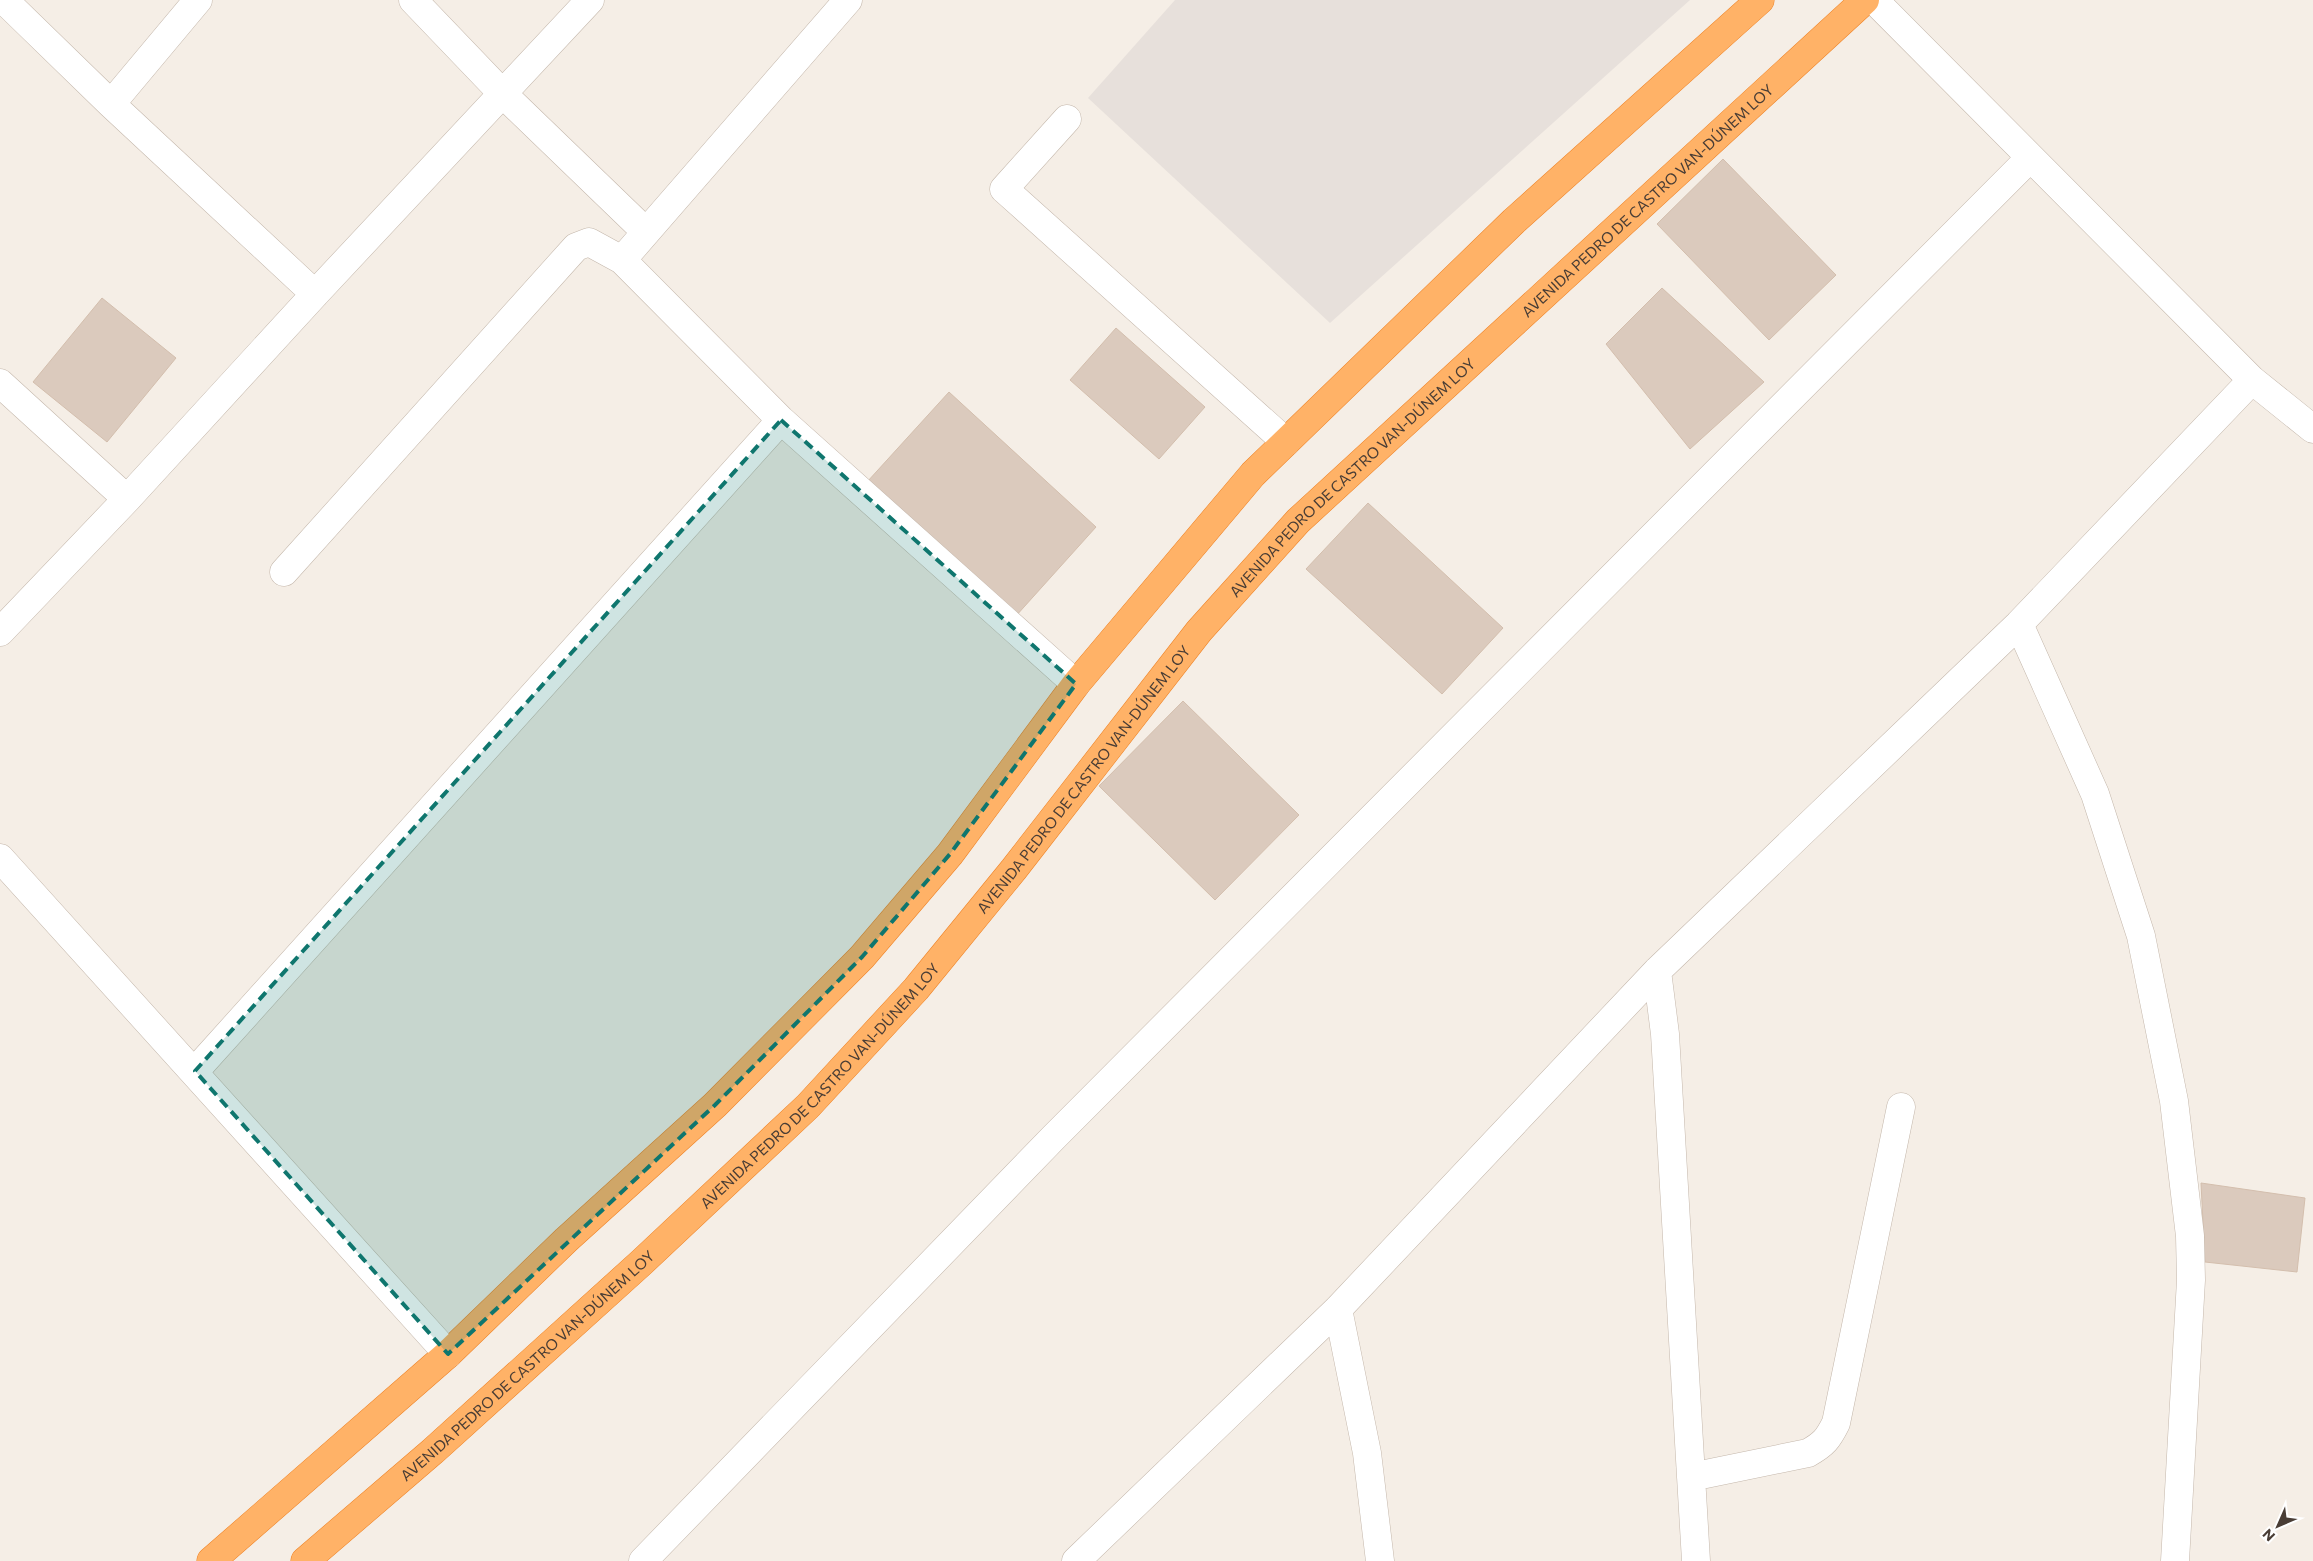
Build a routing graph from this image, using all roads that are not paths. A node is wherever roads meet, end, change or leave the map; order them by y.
1 (4, 0) edge
2 (198, 0) edge
3 (412, 0) edge
4 (590, 0) edge
5 (848, 0) edge
6 (1760, 0) edge
7 (1865, 0) edge
8 (1874, 0) edge
9 (503, 94) junction
10 (111, 104) junction
11 (1067, 119) dead end
12 (2030, 158) junction
13 (645, 231) junction
14 (622, 260) junction
15 (315, 294) junction
16 (2252, 380) junction
17 (0, 383) edge
18 (781, 420) junction
19 (2313, 429) edge
20 (1286, 442) junction
21 (127, 498) junction
22 (284, 572) dead end
23 (2019, 624) junction
24 (0, 632) edge
25 (1076, 684) junction
26 (0, 858) edge
27 (1657, 971) junction
28 (195, 1071) junction
29 (1901, 1107) dead end
30 (1338, 1309) junction
31 (448, 1354) junction
32 (1691, 1477) junction
33 (211, 1561) edge
34 (305, 1561) edge
35 (643, 1561) edge
36 (1076, 1561) edge
37 (1380, 1561) edge
38 (1696, 1561) edge
39 (2175, 1561) edge

1 - 10 street
2 - 10 street
3 - 9 street
4 - 9 street
5 - 13 street
6 - 20 highway
7 - 34 highway, AVENIDA PEDRO DE CASTRO VAN-DÚNEM LOY
8 - 12 street
9 - 13 street
9 - 15 street
10 - 15 street
11 - 20 street
12 - 16 street
12 - 35 street
13 - 14 street
14 - 18 street
14 - 22 street
15 - 21 street
16 - 19 street
16 - 23 street
17 - 21 street
18 - 25 street
18 - 28 street
20 - 25 highway
21 - 24 street
23 - 27 street
23 - 39 street
25 - 31 highway
26 - 28 street
27 - 30 street
27 - 32 street
28 - 31 street
29 - 32 street
30 - 36 street
30 - 37 street
31 - 33 highway
32 - 38 street

